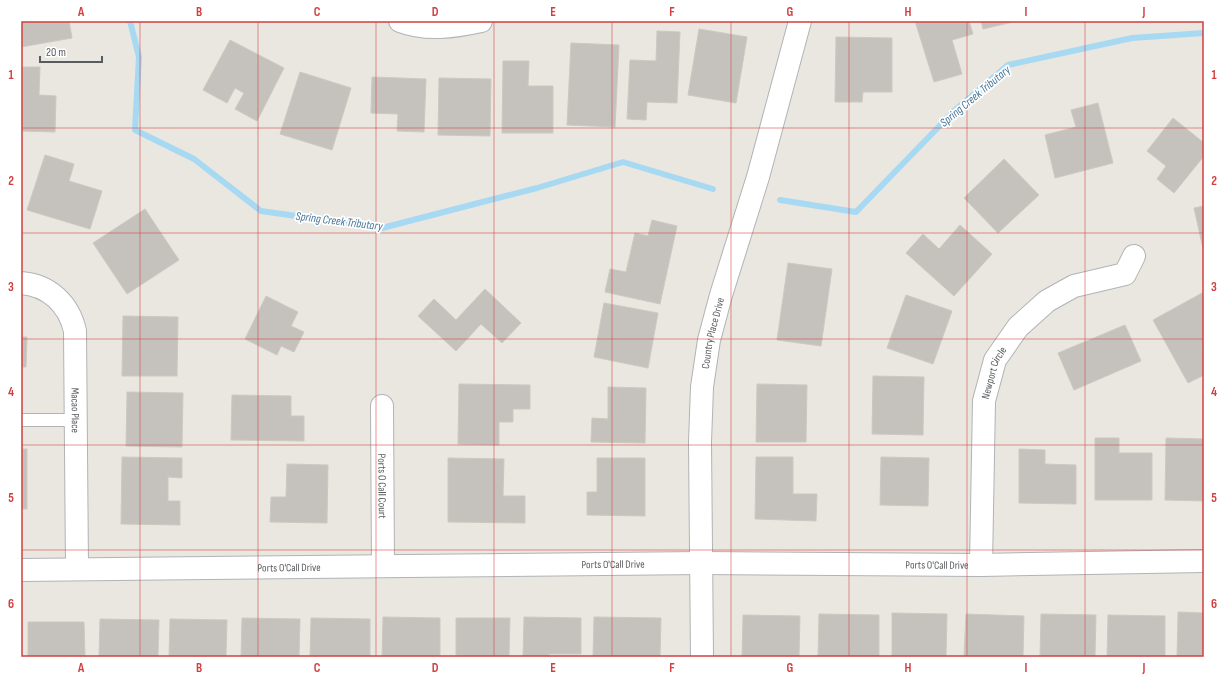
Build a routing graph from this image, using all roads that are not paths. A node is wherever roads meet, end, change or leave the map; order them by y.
1 (400, 21) edge
2 (481, 21) edge
3 (800, 21) edge
4 (1134, 256) dead end
5 (21, 283) edge
6 (382, 406) dead end
7 (21, 420) edge
8 (76, 420) junction
9 (1204, 561) edge
10 (702, 563) junction
11 (981, 565) junction
12 (383, 566) junction
13 (77, 568) junction
14 (21, 570) edge
15 (702, 657) edge

1 - 2 street
3 - 10 street, Country Place Drive
4 - 11 street, Newport Circle
5 - 8 street, Macao Place
6 - 12 street, Ports O Call Court
7 - 8 lane
8 - 13 street, Macao Place
9 - 11 street, Ports O'Call Drive
10 - 11 street, Ports O'Call Drive
10 - 12 street, Ports O'Call Drive
10 - 15 street, Country Place Drive
12 - 13 street, Ports O'Call Drive
13 - 14 street, Ports O'Call Drive

